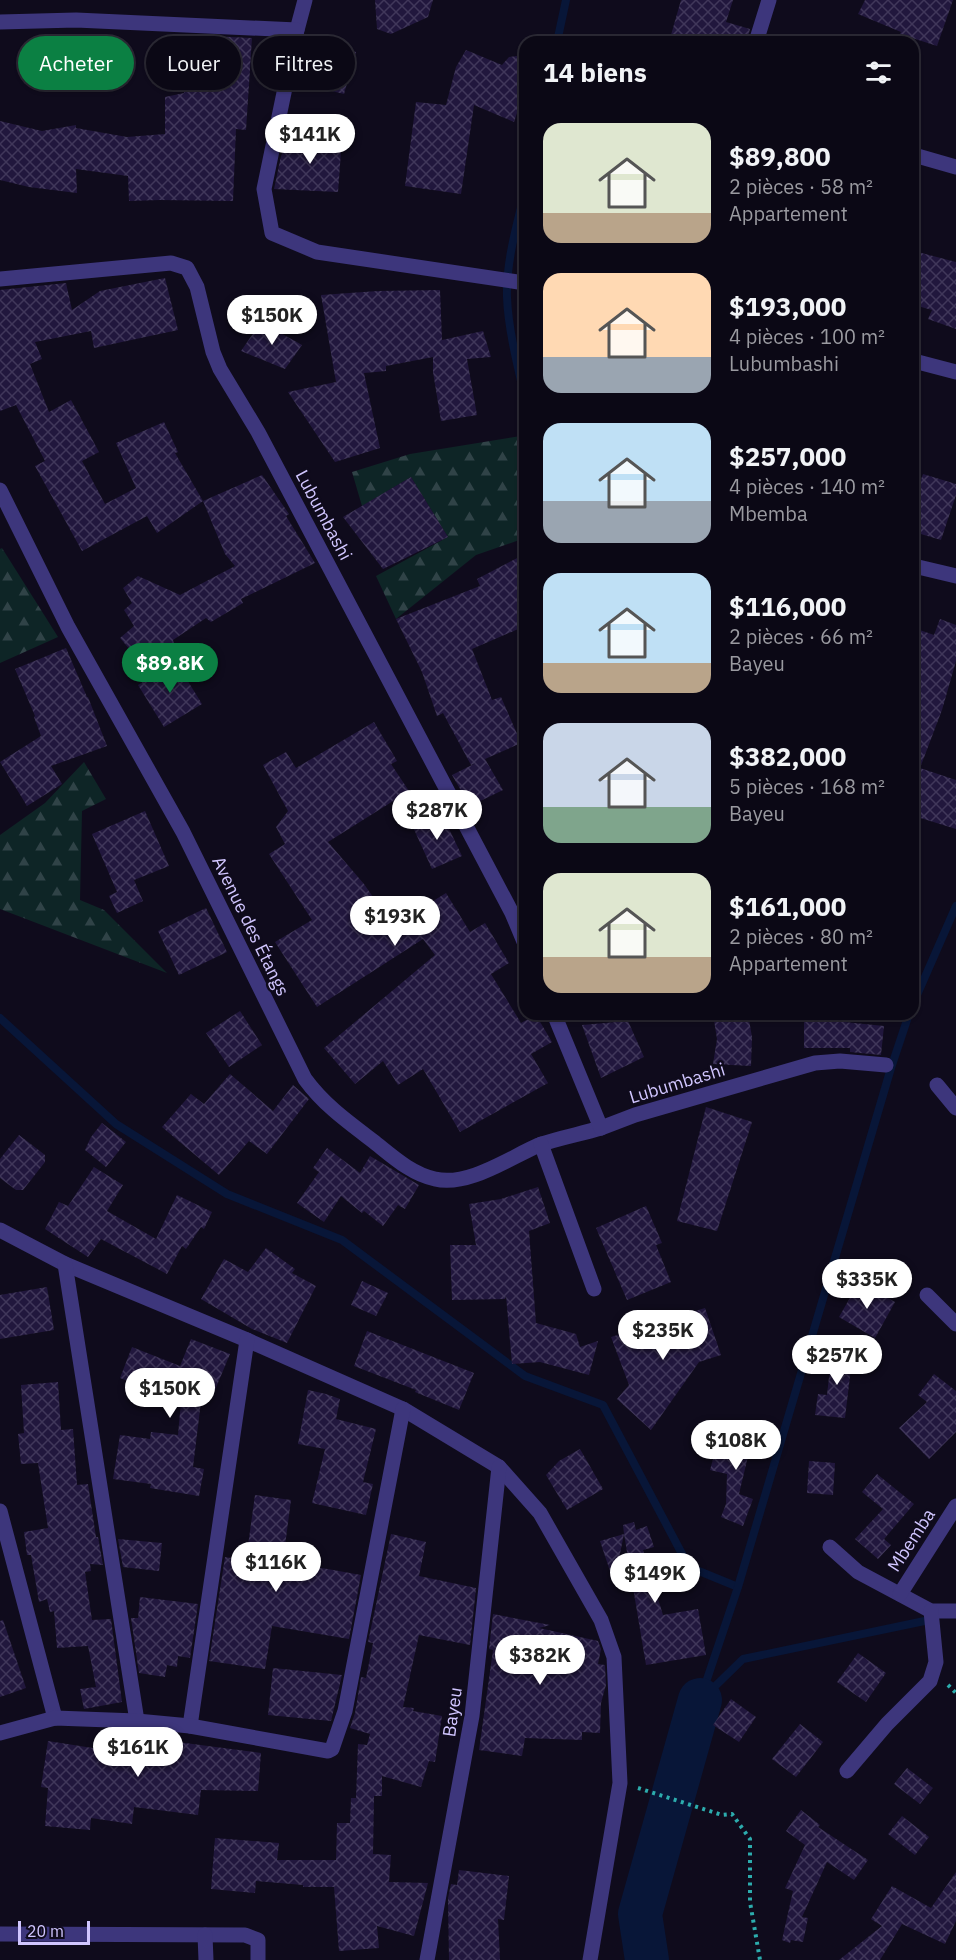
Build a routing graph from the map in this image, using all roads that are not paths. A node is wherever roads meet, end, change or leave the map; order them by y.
1 (305, 0) edge
2 (769, 0) edge
3 (0, 22) edge
4 (297, 30) junction
5 (758, 36) edge
6 (919, 156) edge
7 (956, 166) edge
8 (0, 279) edge
9 (519, 283) edge
10 (919, 362) edge
11 (956, 372) edge
12 (0, 490) edge
13 (919, 567) edge
14 (956, 576) edge
15 (519, 930) edge
16 (556, 1020) edge
17 (886, 1065) dead end
18 (937, 1085) dead end
19 (956, 1108) edge
20 (601, 1128) junction
21 (541, 1144) junction
22 (0, 1230) edge
23 (65, 1264) junction
24 (594, 1289) dead end
25 (927, 1295) dead end
26 (956, 1323) edge
27 (248, 1340) junction
28 (403, 1409) junction
29 (499, 1467) junction
30 (956, 1506) edge
31 (0, 1511) edge
32 (830, 1547) dead end
33 (900, 1594) junction
34 (931, 1611) junction
35 (956, 1611) edge
36 (55, 1718) junction
37 (137, 1721) junction
38 (190, 1726) junction
39 (0, 1733) edge
40 (847, 1771) dead end
41 (0, 1934) edge
42 (205, 1935) junction
43 (206, 1960) edge
44 (258, 1960) edge
45 (427, 1960) edge
46 (590, 1960) edge

1 - 4 street
2 - 5 street
3 - 4 street
4 - 9 street
6 - 7 street
8 - 15 street, Lubumbashi
10 - 11 street
12 - 21 street, Avenue des Étangs
13 - 14 street
16 - 20 street
17 - 20 street, Lubumbashi
18 - 19 street
20 - 21 street, Avenue des Étangs
21 - 24 street
22 - 23 street
23 - 27 street
23 - 37 street
25 - 26 street
27 - 28 street
27 - 38 street
28 - 29 street
28 - 38 street
29 - 45 street, Bayeu
29 - 46 street
30 - 33 street, Mbemba
31 - 36 street
32 - 33 street
33 - 34 street
34 - 35 street
34 - 40 street
36 - 37 street
36 - 39 street
37 - 38 street
41 - 42 street
42 - 43 street
42 - 44 street

